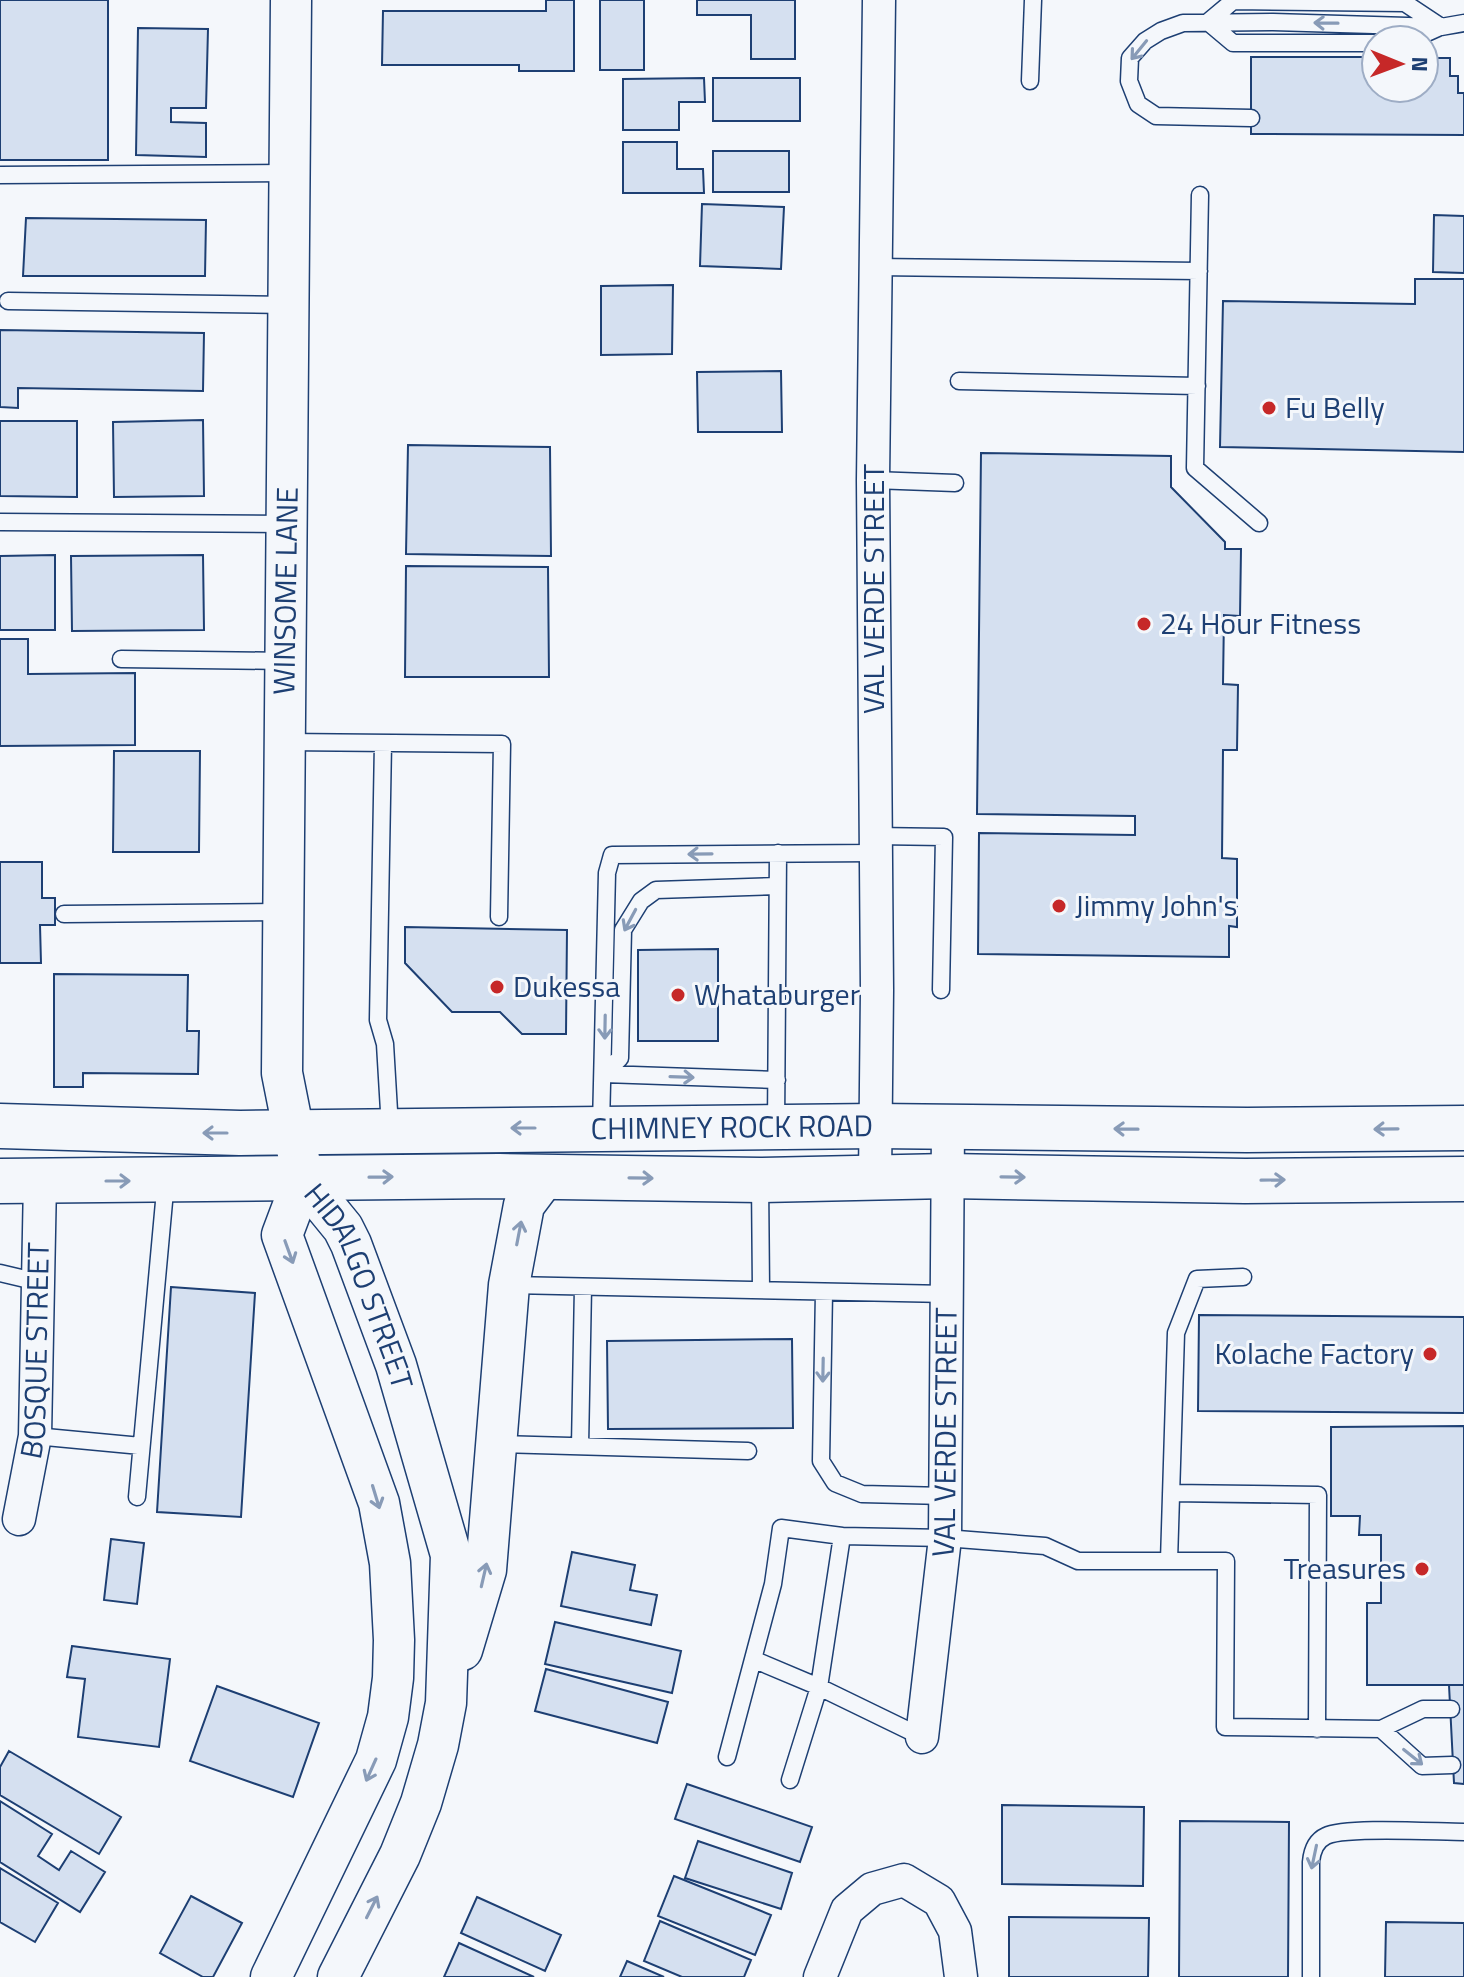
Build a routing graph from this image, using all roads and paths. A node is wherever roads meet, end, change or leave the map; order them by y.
1 (291, 0) edge
2 (879, 0) edge
3 (1033, 0) edge
4 (1208, 22) junction
5 (1464, 23) edge
6 (1441, 27) joint
7 (1360, 43) edge
8 (1030, 81) dead end
9 (1251, 118) dead end
10 (290, 173) junction
11 (0, 175) edge
12 (1200, 195) dead end
13 (876, 267) junction
14 (1199, 271) junction
15 (8, 301) dead end
16 (289, 305) junction
17 (959, 381) dead end
18 (1197, 386) junction
19 (873, 480) junction
20 (955, 483) dead end
21 (0, 522) edge
22 (1259, 523) dead end
23 (287, 524) junction
24 (121, 659) dead end
25 (285, 661) junction
26 (284, 742) junction
27 (383, 743) junction
28 (875, 845) junction
29 (778, 853) junction
30 (777, 886) junction
31 (283, 912) junction
32 (64, 914) dead end
33 (499, 917) dead end
34 (941, 990) dead end
35 (604, 1074) junction
36 (777, 1080) junction
37 (0, 1126) edge
38 (876, 1126) junction
39 (776, 1127) junction
40 (948, 1127) junction
41 (601, 1128) junction
42 (1464, 1128) edge
43 (293, 1132) junction
44 (390, 1132) junction
45 (948, 1176) junction
46 (545, 1177) junction
47 (875, 1178) junction
48 (303, 1179) junction
49 (1464, 1179) edge
50 (166, 1180) junction
51 (760, 1180) junction
52 (20, 1181) edge
53 (0, 1273) edge
54 (1243, 1277) dead end
55 (38, 1282) junction
56 (509, 1285) junction
57 (583, 1287) junction
58 (761, 1290) junction
59 (824, 1292) junction
60 (948, 1294) junction
61 (35, 1436) junction
62 (496, 1444) junction
63 (141, 1446) junction
64 (580, 1446) junction
65 (748, 1451) dead end
66 (1171, 1493) junction
67 (945, 1496) junction
68 (137, 1497) dead end
69 (19, 1519) dead end
70 (842, 1536) junction
71 (945, 1538) junction
72 (1169, 1561) junction
73 (755, 1660) junction
74 (819, 1687) junction
75 (446, 1703) junction
76 (1451, 1709) dead end
77 (1317, 1729) junction
78 (1381, 1729) junction
79 (922, 1737) joint
80 (727, 1757) dead end
81 (1452, 1765) dead end
82 (790, 1780) dead end
83 (1464, 1832) edge
84 (271, 1977) edge
85 (338, 1977) edge
86 (820, 1977) edge
87 (961, 1977) edge
88 (1311, 1977) edge

1 - 10 street, WINSOME LANE
2 - 13 street, VAL VERDE STREET
3 - 8 lane
4 - 6 lane
7 -> 4 lane
4 -> 9 lane
5 - 6 lane
10 - 11 lane
10 - 16 street, WINSOME LANE
12 - 14 lane
13 - 14 lane
13 - 19 street, VAL VERDE STREET
14 - 18 lane
15 - 16 lane
16 - 23 street, WINSOME LANE
17 - 18 lane
18 - 22 lane
19 - 20 lane
19 - 28 street, VAL VERDE STREET
21 - 23 lane
23 - 25 street, WINSOME LANE
24 - 25 lane
25 - 26 street, WINSOME LANE
26 - 27 lane
26 - 31 street, WINSOME LANE
27 - 33 lane
27 - 44 lane
28 - 29 lane
28 - 34 lane
28 - 38 street, VAL VERDE STREET
29 - 30 lane
29 -> 35 lane
30 -> 35 lane
30 - 36 lane
31 - 32 lane
31 - 43 street, WINSOME LANE
35 -> 36 lane
35 - 41 lane
36 - 39 lane
43 -> 37 main road, CHIMNEY ROCK ROAD
38 - 39 main road, CHIMNEY ROCK ROAD
38 - 40 main road, CHIMNEY ROCK ROAD
38 - 47 street, VAL VERDE STREET
39 - 41 main road, CHIMNEY ROCK ROAD
42 -> 40 main road, CHIMNEY ROCK ROAD
40 - 45 street, VAL VERDE STREET
41 -> 44 main road, CHIMNEY ROCK ROAD
43 - 44 main road, CHIMNEY ROCK ROAD
43 - 48 street, WINSOME LANE
45 - 47 main road, CHIMNEY ROCK ROAD
45 -> 49 main road, CHIMNEY ROCK ROAD
45 - 60 street, VAL VERDE STREET
48 -> 46 main road, CHIMNEY ROCK ROAD
46 -> 51 main road, CHIMNEY ROCK ROAD
56 -> 46 street
47 - 51 main road, CHIMNEY ROCK ROAD
48 - 50 main road, CHIMNEY ROCK ROAD
48 - 75 street, HIDALGO STREET
48 -> 84 street, HIDALGO STREET
52 -> 50 main road, CHIMNEY ROCK ROAD
50 - 63 lane
51 - 58 lane
52 - 55 street, BOSQUE STREET
53 - 55 lane
54 - 66 lane
55 - 61 street, BOSQUE STREET
56 - 57 lane
56 - 62 street
57 - 58 lane
57 - 64 lane
58 - 59 lane
59 - 60 lane
59 -> 67 lane
60 - 67 street, VAL VERDE STREET
61 - 63 lane
61 - 69 street, BOSQUE STREET
62 - 64 lane
75 -> 62 street
63 - 68 lane
64 - 65 lane
66 - 72 lane
66 - 77 lane
67 - 71 street, VAL VERDE STREET
70 - 71 lane
70 - 73 lane
70 - 74 lane
71 - 72 lane
71 - 79 street, VAL VERDE STREET
72 - 77 lane
73 - 74 lane
73 - 80 lane
74 - 79 lane
74 - 82 lane
85 -> 75 street, HIDALGO STREET
76 - 78 lane
77 - 78 lane
78 -> 81 lane
83 -> 88 lane
86 - 87 street

